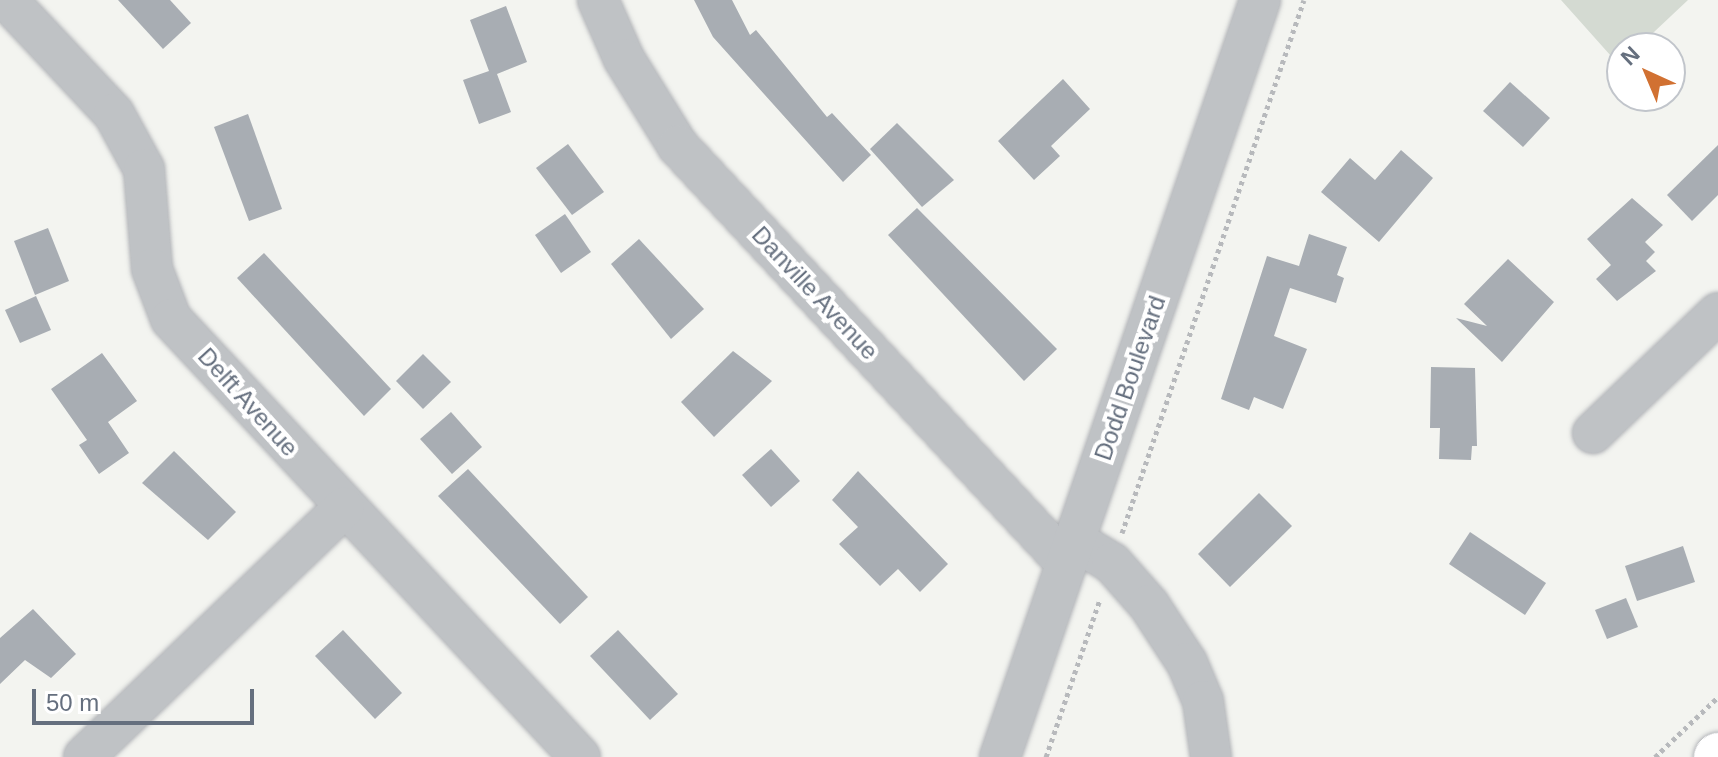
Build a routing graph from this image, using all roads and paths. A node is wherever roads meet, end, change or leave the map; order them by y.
1 (7, 0) edge
2 (598, 0) edge
3 (1260, 0) edge
4 (1304, 0) edge
5 (1718, 313) edge
6 (1593, 433) dead end
7 (344, 508) junction
8 (1070, 552) junction
9 (1112, 563) junction
10 (1718, 697) edge
11 (84, 757) edge
12 (580, 757) edge
13 (1000, 757) edge
14 (1046, 757) edge
15 (1211, 757) edge
16 (1655, 757) edge

1 - 7 street, Delft Avenue
2 - 8 street, Danville Avenue
3 - 8 street, Dodd Boulevard
4 - 9 path
5 - 6 street
7 - 11 street
7 - 12 street, Delft Avenue
8 - 9 street, Danville Avenue
8 - 13 street, Dodd Boulevard
9 - 14 path
9 - 15 street, Danville Avenue
10 - 16 path

